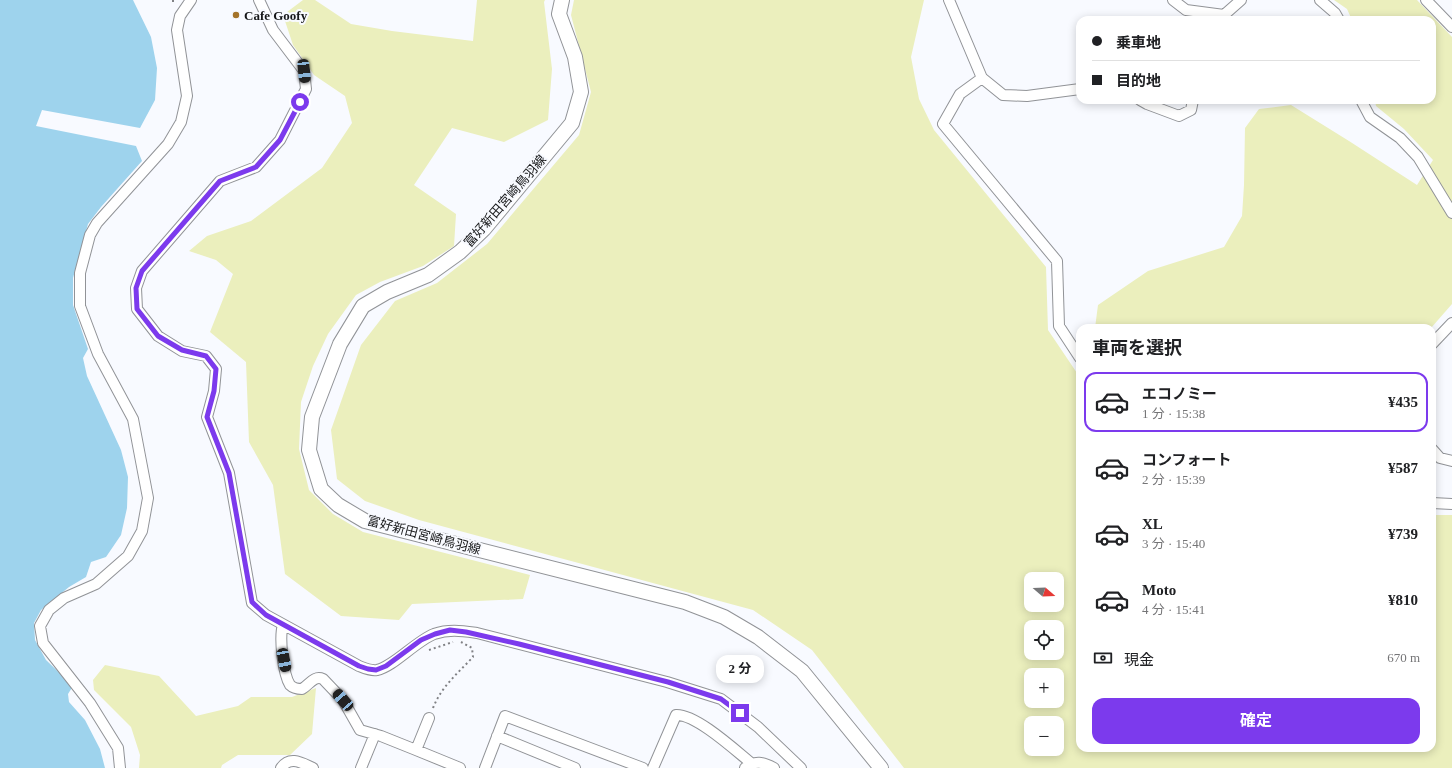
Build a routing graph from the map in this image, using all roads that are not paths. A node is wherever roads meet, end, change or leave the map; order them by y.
1 (191, 0) edge
2 (259, 0) edge
3 (562, 0) edge
4 (949, 0) edge
5 (1173, 0) edge
6 (1232, 0) edge
7 (1241, 0) edge
8 (1320, 0) edge
9 (1426, 0) edge
10 (1218, 16) edge
11 (1224, 16) edge
12 (1224, 16) edge
13 (1337, 16) edge
14 (1452, 27) edge
15 (982, 78) junction
16 (1076, 90) edge
17 (1147, 104) edge
18 (1192, 104) edge
19 (1363, 104) edge
20 (1452, 213) edge
21 (1452, 323) edge
22 (1436, 340) edge
23 (1076, 352) edge
24 (1436, 454) edge
25 (1452, 461) edge
26 (1436, 503) edge
27 (1452, 504) edge
28 (283, 625) junction
29 (429, 718) road end
30 (375, 734) junction
31 (497, 736) junction
32 (416, 750) junction
33 (748, 765) edge
34 (120, 768) edge
35 (281, 768) edge
36 (313, 768) edge
37 (361, 768) edge
38 (460, 768) edge
39 (485, 768) edge
40 (575, 768) edge
41 (642, 768) edge
42 (653, 768) edge
43 (774, 768) edge
44 (801, 768) edge
45 (881, 768) edge

1 - 34 street
2 - 28 street
3 - 45 main road, 富好新田宮崎鳥羽線
4 - 15 street
5 - 10 street
6 - 11 street
7 - 12 street
8 - 13 street
9 - 14 street
15 - 16 street
15 - 23 street
17 - 18 street
19 - 20 street
21 - 22 street
24 - 25 street
26 - 27 street
28 - 30 street
28 - 44 street
29 - 32 street
30 - 32 street
30 - 37 street
31 - 39 street
31 - 40 street
31 - 41 street
32 - 38 street
33 - 42 street
33 - 43 street
35 - 36 street

